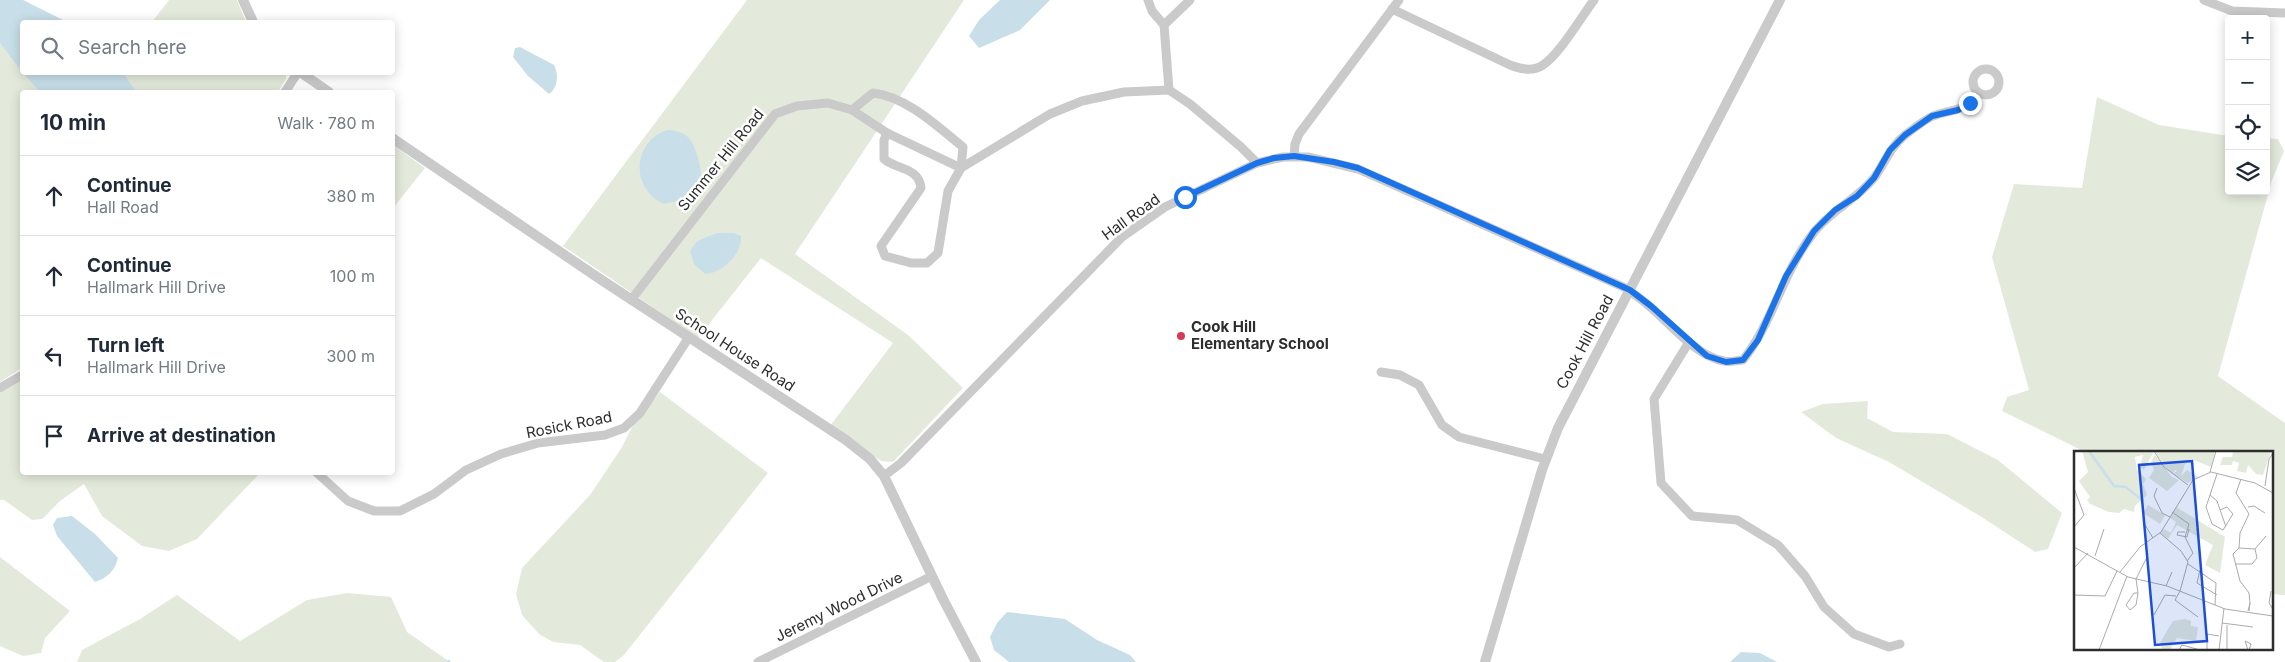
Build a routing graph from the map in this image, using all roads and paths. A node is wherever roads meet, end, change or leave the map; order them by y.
1 (244, 0) edge
2 (1148, 0) edge
3 (1190, 0) edge
4 (1399, 0) edge
5 (1594, 0) edge
6 (1780, 0) edge
7 (2204, 0) edge
8 (1392, 9) junction
9 (2285, 13) edge
10 (252, 20) edge
11 (1164, 25) junction
12 (297, 75) edge
13 (304, 75) edge
14 (286, 90) edge
15 (326, 90) edge
16 (1169, 90) junction
17 (1977, 92) dead end
18 (852, 110) junction
19 (887, 133) junction
20 (395, 140) edge
21 (1294, 156) junction
22 (1257, 163) junction
23 (961, 168) junction
24 (1629, 290) junction
25 (631, 300) junction
26 (689, 337) junction
27 (1689, 342) junction
28 (1381, 372) dead end
29 (20, 376) edge
30 (0, 388) edge
31 (1545, 459) junction
32 (319, 475) edge
33 (884, 476) junction
34 (932, 576) junction
35 (1900, 644) dead end
36 (758, 662) edge
37 (976, 662) edge
38 (1485, 662) edge

1 - 10 street
2 - 11 street
3 - 11 street
4 - 8 street
5 - 8 street
6 - 24 street, Cook Hill Road
7 - 9 street
8 - 21 street
11 - 16 street
12 - 14 street
13 - 15 street
16 - 22 street
16 - 23 street
17 - 27 street, Hall Road
18 - 19 street, Summer Hill Road
18 - 23 street
18 - 25 street, Summer Hill Road
19 - 23 street, Summer Hill Road
19 - 23 street
20 - 25 street, School House Road
21 - 22 street, Hall Road
21 - 24 street, Hall Road
22 - 33 street, Hall Road
24 - 27 street, Hall Road
24 - 31 street, Cook Hill Road
25 - 26 street, School House Road
26 - 32 street, Rosick Road
26 - 33 street, School House Road
27 - 35 street
28 - 31 street
29 - 30 street
31 - 38 street, Cook Hill Road
33 - 34 street, School House Road
34 - 36 street, Jeremy Wood Drive
34 - 37 street, School House Road

